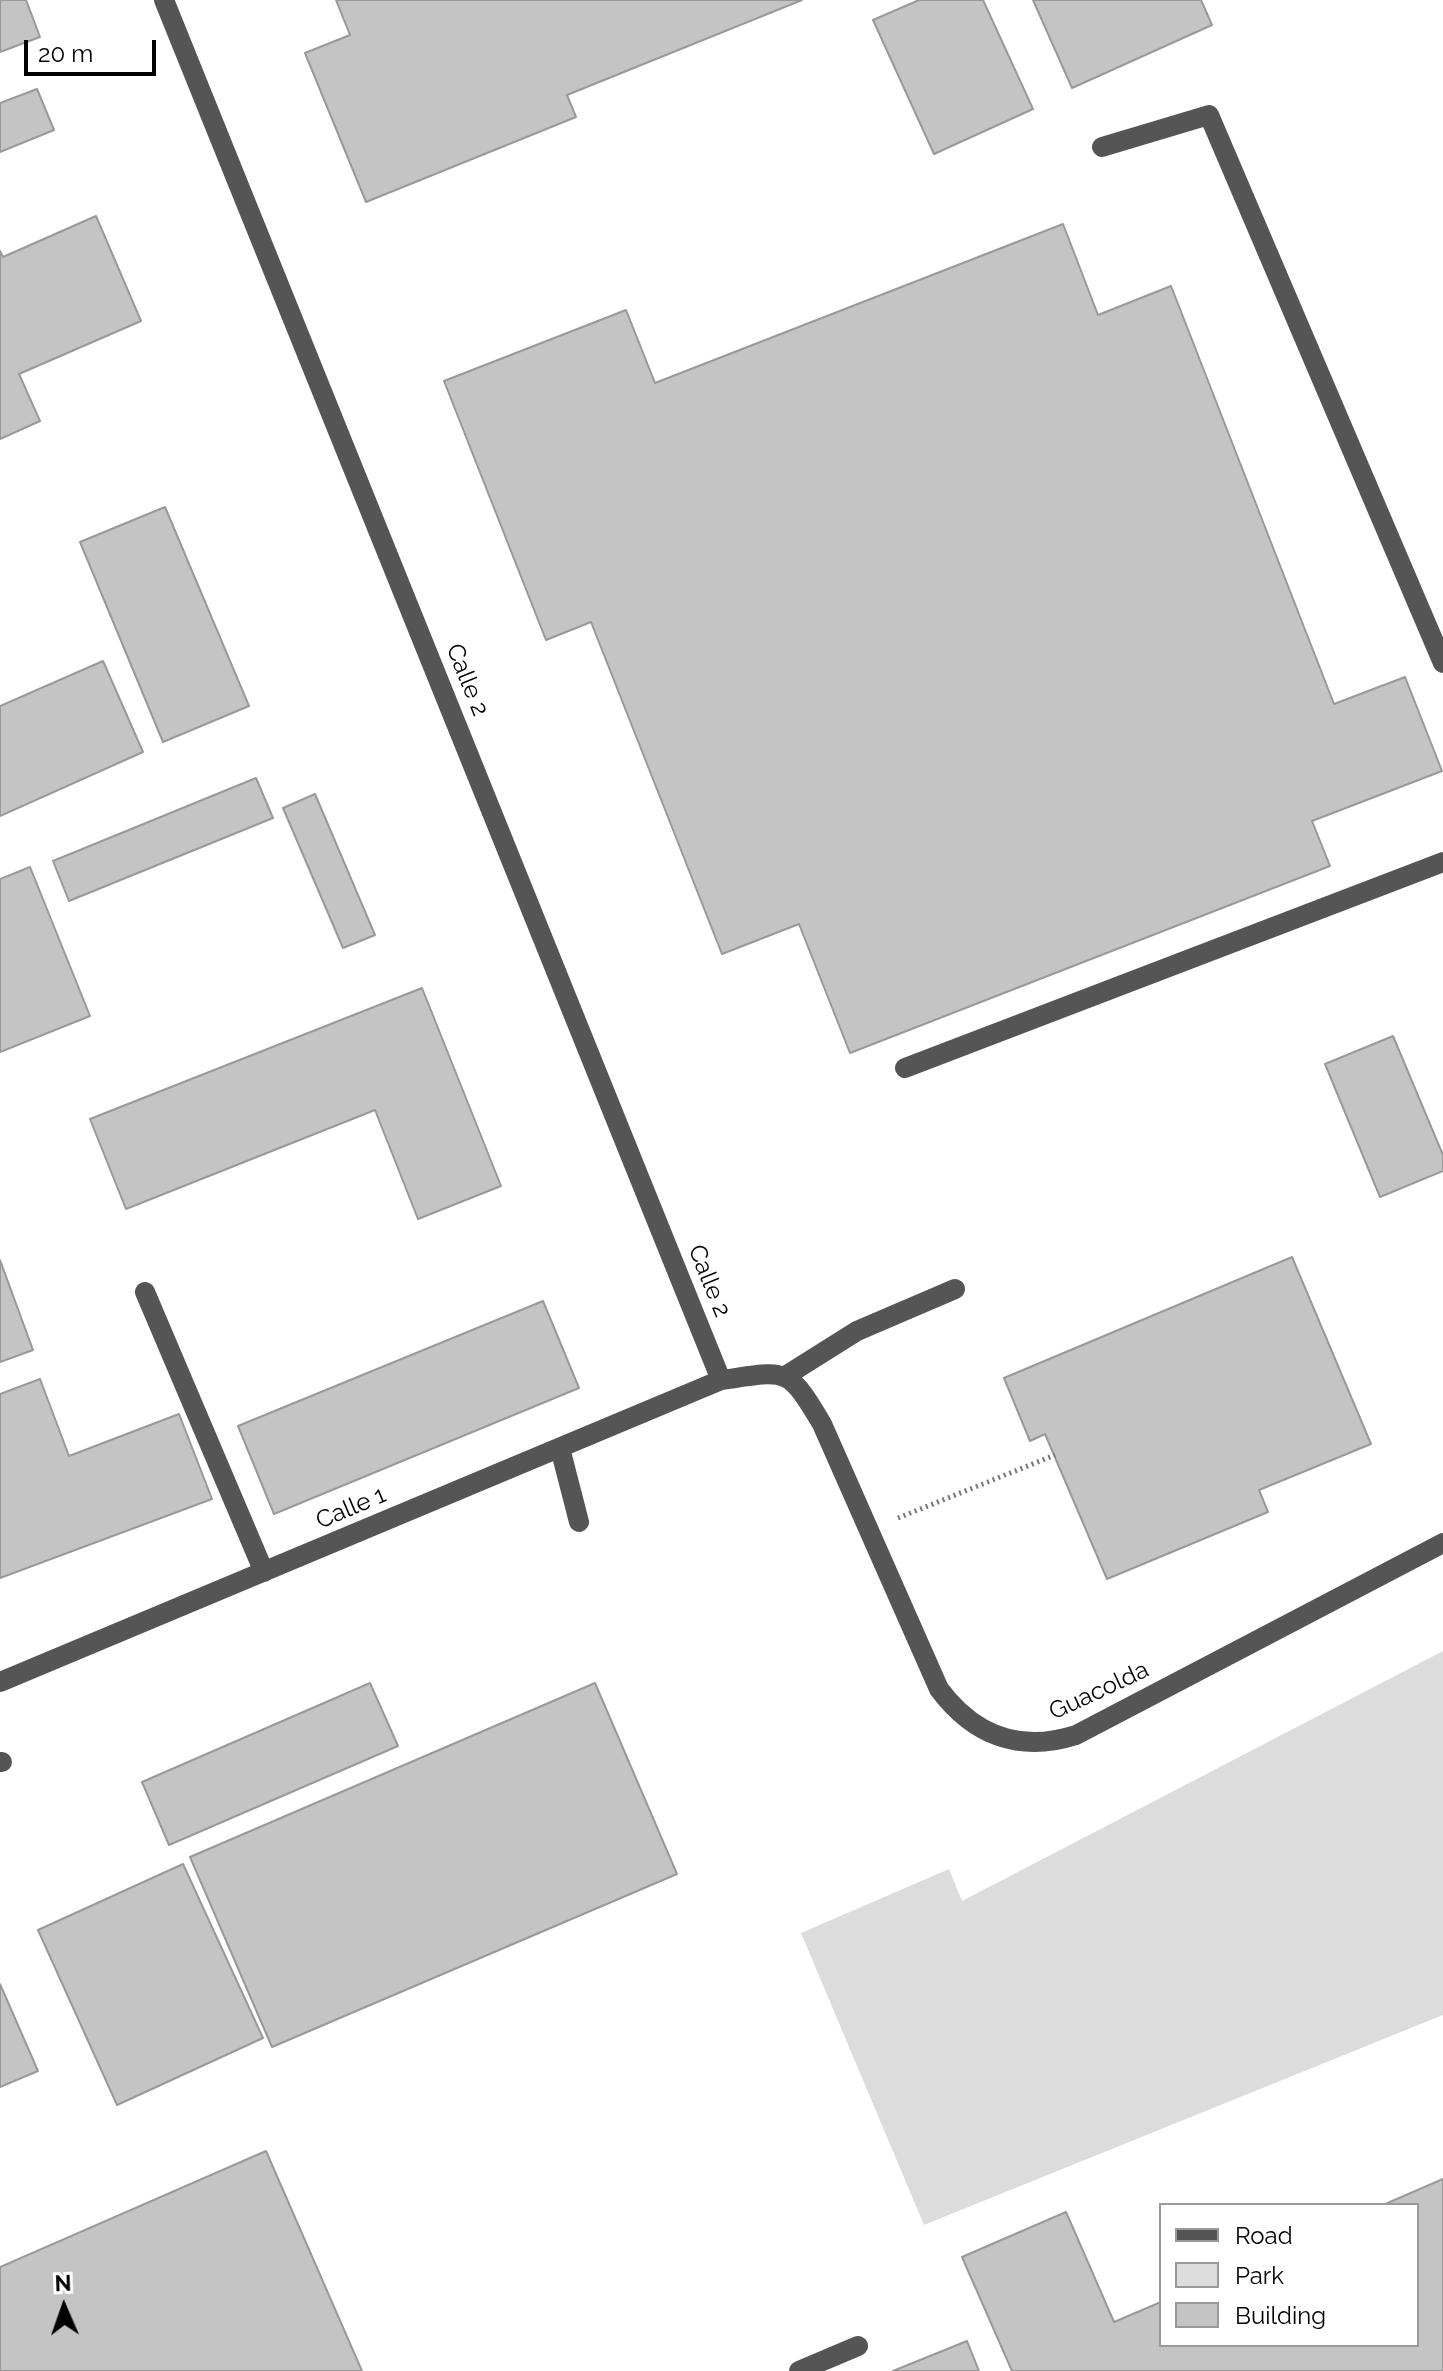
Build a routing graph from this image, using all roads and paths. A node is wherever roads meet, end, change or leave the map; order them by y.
1 (164, 0) edge
2 (1102, 147) dead end
3 (1443, 663) edge
4 (1443, 862) edge
5 (905, 1068) dead end
6 (955, 1289) dead end
7 (145, 1292) dead end
8 (787, 1375) junction
9 (721, 1380) junction
10 (560, 1448) junction
11 (1055, 1455) dead end
12 (579, 1522) dead end
13 (871, 1529) junction
14 (1443, 1543) edge
15 (264, 1572) junction
16 (0, 1682) edge
17 (858, 2346) dead end
18 (799, 2371) edge

1 - 9 street, Calle 2
2 - 3 street
4 - 5 street
6 - 8 street
7 - 15 street
8 - 9 street
8 - 13 street, Guacolda
9 - 10 street, Calle 1
10 - 12 street
10 - 15 street, Calle 1
11 - 13 path
13 - 14 street, Guacolda
15 - 16 street, Calle 1
17 - 18 street

